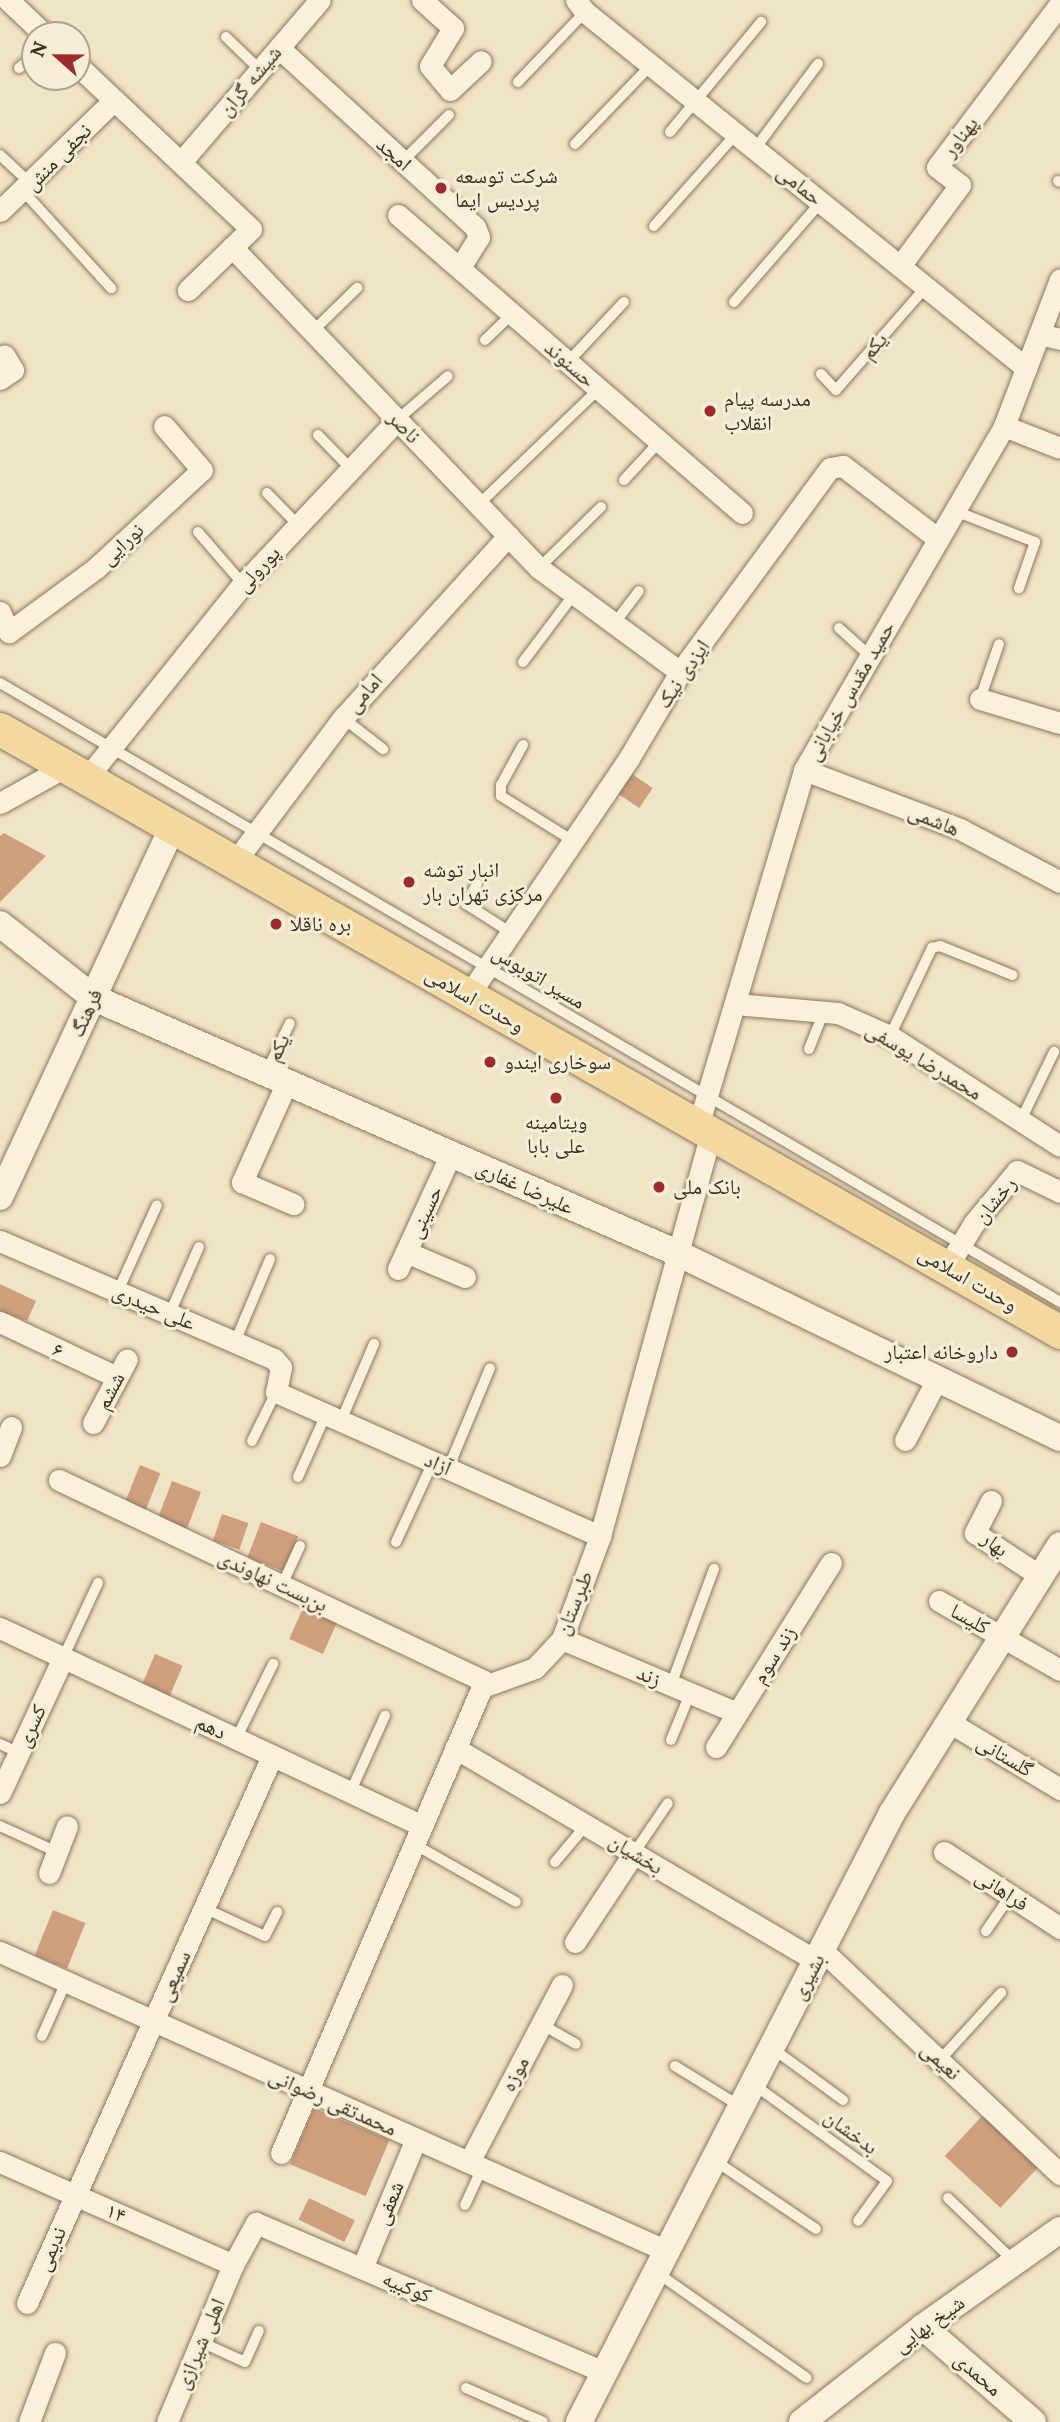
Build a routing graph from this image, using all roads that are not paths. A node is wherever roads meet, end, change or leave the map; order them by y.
1 (8, 0) edge
2 (320, 0) edge
3 (422, 0) edge
4 (1060, 4) edge
5 (581, 6) edge
6 (30, 21) edge
7 (761, 22) dead end
8 (226, 37) dead end
9 (279, 48) junction
10 (481, 61) dead end
11 (818, 64) dead end
12 (651, 65) junction
13 (260, 70) junction
14 (91, 78) edge
15 (518, 82) dead end
16 (114, 100) junction
17 (697, 102) junction
18 (449, 116) dead end
19 (670, 132) dead end
20 (736, 134) junction
21 (575, 144) dead end
22 (755, 149) junction
23 (0, 155) edge
24 (403, 161) junction
25 (181, 162) junction
26 (27, 188) junction
27 (821, 202) junction
28 (0, 211) edge
29 (398, 215) dead end
30 (654, 226) dead end
31 (232, 247) junction
32 (900, 266) junction
33 (460, 268) junction
34 (1060, 279) edge
35 (926, 287) junction
36 (111, 288) dead end
37 (357, 288) dead end
38 (188, 290) dead end
39 (624, 302) dead end
40 (734, 302) dead end
41 (512, 314) junction
42 (313, 331) junction
43 (1050, 337) edge
44 (485, 340) dead end
45 (4, 355) dead end
46 (568, 362) junction
47 (1026, 368) junction
48 (821, 374) dead end
49 (448, 376) dead end
50 (0, 379) edge
51 (599, 389) junction
52 (397, 420) junction
53 (164, 426) dead end
54 (1004, 426) junction
55 (318, 435) dead end
56 (660, 441) junction
57 (1060, 448) edge
58 (350, 468) junction
59 (624, 480) dead end
60 (267, 493) dead end
61 (478, 505) junction
62 (601, 507) dead end
63 (955, 511) junction
64 (742, 513) dead end
65 (299, 526) junction
66 (198, 532) dead end
67 (508, 536) junction
68 (938, 539) junction
69 (538, 568) junction
70 (243, 584) junction
71 (1019, 588) dead end
72 (639, 591) dead end
73 (574, 594) junction
74 (0, 612) edge
75 (614, 624) junction
76 (839, 628) dead end
77 (999, 644) dead end
78 (870, 656) junction
79 (523, 662) dead end
80 (680, 672) junction
81 (0, 683) edge
82 (979, 699) joint
83 (342, 718) junction
84 (1060, 723) edge
85 (0, 729) edge
86 (523, 745) dead end
87 (110, 747) junction
88 (383, 748) dead end
89 (804, 770) junction
90 (75, 773) junction
91 (0, 803) edge
92 (172, 828) junction
93 (256, 833) junction
94 (573, 841) junction
95 (234, 863) junction
96 (1060, 882) edge
97 (477, 884) dead end
98 (0, 924) edge
99 (510, 932) junction
100 (487, 968) junction
101 (1012, 975) dead end
102 (468, 996) junction
103 (94, 998) junction
104 (735, 1004) junction
105 (824, 1011) junction
106 (290, 1023) dead end
107 (890, 1036) junction
108 (809, 1049) dead end
109 (1054, 1052) dead end
110 (277, 1078) junction
111 (705, 1120) junction
112 (1021, 1120) junction
113 (1060, 1146) edge
114 (451, 1154) junction
115 (1060, 1192) edge
116 (0, 1198) edge
117 (293, 1204) dead end
118 (157, 1205) dead end
119 (0, 1241) edge
120 (199, 1247) dead end
121 (677, 1253) junction
122 (954, 1256) junction
123 (270, 1259) dead end
124 (465, 1277) dead end
125 (118, 1292) junction
126 (1060, 1302) edge
127 (170, 1313) junction
128 (0, 1322) edge
129 (1060, 1332) edge
130 (235, 1342) junction
131 (374, 1344) dead end
132 (122, 1368) joint
133 (490, 1368) dead end
134 (936, 1381) junction
135 (275, 1392) junction
136 (334, 1418) junction
137 (93, 1423) dead end
138 (11, 1427) dead end
139 (1060, 1438) edge
140 (905, 1440) dead end
141 (252, 1441) dead end
142 (1, 1453) edge
143 (441, 1466) junction
144 (298, 1477) dead end
145 (59, 1480) dead end
146 (991, 1501) dead end
147 (600, 1536) junction
148 (396, 1542) dead end
149 (1060, 1545) edge
150 (300, 1546) dead end
151 (831, 1563) dead end
152 (714, 1569) dead end
153 (1040, 1576) junction
154 (98, 1583) dead end
155 (282, 1585) junction
156 (939, 1601) dead end
157 (0, 1628) edge
158 (1002, 1637) junction
159 (562, 1639) junction
160 (63, 1658) junction
161 (273, 1664) dead end
162 (1060, 1670) edge
163 (487, 1682) junction
164 (681, 1690) junction
165 (737, 1713) junction
166 (384, 1716) dead end
167 (949, 1722) junction
168 (236, 1739) junction
169 (671, 1740) dead end
170 (716, 1747) dead end
171 (9, 1748) edge
172 (455, 1748) junction
173 (272, 1756) junction
174 (1060, 1789) edge
175 (350, 1793) junction
176 (0, 1794) edge
177 (668, 1803) dead end
178 (586, 1825) junction
179 (0, 1826) edge
180 (67, 1826) dead end
181 (418, 1835) junction
182 (57, 1852) junction
183 (944, 1852) dead end
184 (634, 1853) junction
185 (555, 1862) dead end
186 (49, 1873) dead end
187 (1010, 1896) junction
188 (516, 1902) dead end
189 (204, 1908) junction
190 (277, 1912) dead end
191 (1060, 1928) edge
192 (986, 1931) dead end
193 (575, 1942) dead end
194 (0, 1952) edge
195 (819, 1955) junction
196 (66, 1982) junction
197 (562, 1985) dead end
198 (1001, 1993) dead end
199 (153, 2021) junction
200 (541, 2024) junction
201 (43, 2036) dead end
202 (576, 2045) dead end
203 (771, 2048) junction
204 (940, 2060) junction
205 (675, 2066) dead end
206 (308, 2090) junction
207 (747, 2096) junction
208 (843, 2100) dead end
209 (416, 2139) junction
210 (281, 2153) dead end
211 (714, 2159) junction
212 (0, 2162) edge
213 (475, 2165) junction
214 (1060, 2174) edge
215 (75, 2195) junction
216 (948, 2197) dead end
217 (465, 2205) dead end
218 (858, 2221) dead end
219 (816, 2229) dead end
220 (1060, 2230) edge
221 (661, 2261) junction
222 (1015, 2262) junction
223 (233, 2265) junction
224 (362, 2268) junction
225 (27, 2303) dead end
226 (923, 2327) junction
227 (259, 2331) dead end
228 (201, 2342) junction
229 (55, 2353) dead end
230 (604, 2372) junction
231 (807, 2378) dead end
232 (466, 2388) dead end
233 (29, 2422) edge
234 (167, 2422) edge
235 (542, 2422) edge
236 (579, 2422) edge
237 (802, 2422) edge
238 (1033, 2422) edge

1 - 6 street
2 - 9 street, شیشه گران
3 - 10 street
4 - 32 street, پهناور
5 - 12 street, حمامی
5 - 15 lane
7 - 17 lane
8 - 13 lane
9 - 13 street, شیشه گران
9 - 24 street, امجد
11 - 22 lane
12 - 17 street, حمامی
12 - 21 lane
13 - 25 street, شیشه گران
14 - 16 street
16 - 25 street
16 - 26 street, نجفی منش
17 - 19 lane
17 - 20 street, حمامی
18 - 24 lane
20 - 22 street, حمامی
20 - 30 lane
22 - 27 street, حمامی
23 - 26 lane
24 - 33 street, امجد
25 - 31 street
26 - 28 street, نجفی منش
26 - 36 lane
27 - 32 street, حمامی
27 - 40 lane
29 - 33 street, حسنوند
31 - 38 street
31 - 42 street, ناصر
32 - 35 street, حمامی
33 - 41 street, حسنوند
34 - 43 street, حمید مقدس خیابانی
35 - 47 street, حمامی
35 - 48 lane, یکم
37 - 42 lane
39 - 46 lane
41 - 44 lane
41 - 46 street, حسنوند
42 - 52 street, ناصر
43 - 47 street, حمید مقدس خیابانی
45 - 50 street
46 - 51 street, حسنوند
47 - 54 street, حمید مقدس خیابانی
49 - 52 lane, پورولی
51 - 56 street, حسنوند
51 - 61 lane
52 - 58 street, پورولی
52 - 61 street, ناصر
53 - 74 street, نورایی
54 - 57 street
54 - 63 street, حمید مقدس خیابانی
55 - 58 lane
56 - 59 lane
56 - 64 street, حسنوند
58 - 65 street, پورولی
60 - 65 lane
61 - 67 street, ناصر
62 - 69 lane
63 - 68 street, حمید مقدس خیابانی
63 - 71 lane
65 - 70 street, پورولی
66 - 70 lane
67 - 69 street, ناصر
67 - 83 street, امامی
68 - 78 street, حمید مقدس خیابانی
68 - 80 street, ایزدی نیک
69 - 73 street, ناصر
70 - 87 street, پورولی
72 - 75 lane
73 - 75 street, ناصر
73 - 79 lane
75 - 80 street, ناصر
76 - 78 lane
77 - 82 lane
78 - 89 street, حمید مقدس خیابانی
80 - 94 street, ایزدی نیک
81 - 87 lane, مسیر اتوبوس
82 - 84 street
83 - 88 lane
83 - 93 street, امامی
85 - 90 main road, وحدت اسلامی
86 - 94 lane
87 - 90 street, پورولی
87 - 93 lane, مسیر اتوبوس
89 - 96 street, هاشمی
89 - 104 street, حمید مقدس خیابانی
90 - 91 street
90 - 92 main road, وحدت اسلامی
92 - 95 main road, وحدت اسلامی
92 - 103 street, فرهنگ
93 - 95 street, امامی
93 - 100 lane, مسیر اتوبوس
94 - 99 street, ایزدی نیک
95 - 102 main road, وحدت اسلامی
97 - 99 lane
98 - 103 street, علیرضا غفاری
99 - 100 street, ایزدی نیک
100 - 102 street, ایزدی نیک
100 - 111 lane, مسیر اتوبوس
101 - 107 lane
102 - 111 main road, وحدت اسلامی
103 - 110 street, علیرضا غفاری
103 - 116 street, فرهنگ
104 - 105 street, محمدرضا یوسفی
104 - 111 street, حمید مقدس خیابانی
105 - 107 street, محمدرضا یوسفی
105 - 108 lane
106 - 110 lane, یکم
107 - 112 street, محمدرضا یوسفی
109 - 112 lane
110 - 114 street, علیرضا غفاری
110 - 117 street
111 - 121 street, طبرستان
111 - 122 main road, وحدت اسلامی
112 - 113 street, محمدرضا یوسفی
114 - 121 street, علیرضا غفاری
114 - 124 street, حسینی
115 - 122 street, رخشان
118 - 125 lane
119 - 125 street, علی حیدری
120 - 127 lane
121 - 134 street, علیرضا غفاری
121 - 147 street, طبرستان
122 - 126 lane
122 - 129 main road, وحدت اسلامی
123 - 130 lane
125 - 127 street, علی حیدری
127 - 130 street, علی حیدری
128 - 132 street, ۶
130 - 135 street, علی حیدری
131 - 136 lane
132 - 137 street, ششم
133 - 143 lane
134 - 139 street, علیرضا غفاری
134 - 140 street
135 - 136 street, آزاد
135 - 141 lane
136 - 143 street, آزاد
136 - 144 lane
138 - 142 street
143 - 147 street, آزاد
143 - 148 lane
145 - 155 street, بن‌بست نهاوندی
146 - 153 street, بهار
147 - 159 street, طبرستان
149 - 153 street, بشیری
150 - 155 lane
151 - 165 street, زند سوم
152 - 164 lane
153 - 158 street, بشیری
154 - 160 lane
155 - 163 street, بن‌بست نهاوندی
156 - 158 street, کلیسا
157 - 160 street, دهم
158 - 162 street, کلیسا
158 - 167 street, بشیری
159 - 163 street, طبرستان
159 - 164 street, زند
160 - 168 street, دهم
160 - 171 street, کسری
161 - 168 lane
163 - 172 street
164 - 165 street, زند
164 - 169 lane
165 - 170 street, زند سوم
166 - 175 lane
167 - 174 street, گلستانی
167 - 195 street, بشیری
168 - 173 street, دهم
171 - 176 street, کسری
172 - 178 street, بخشیان
172 - 181 street
173 - 175 street, دهم
173 - 189 street, سمیعی
175 - 181 street, دهم
177 - 184 lane
178 - 184 street, بخشیان
178 - 185 lane
179 - 182 lane
180 - 182 street
181 - 188 lane
181 - 206 street
182 - 186 street
183 - 187 street, فراهانی
184 - 193 street
184 - 195 street, بخشیان
187 - 191 street, فراهانی
187 - 192 lane
189 - 190 lane
189 - 199 street, سمیعی
194 - 196 street, محمدتقی رضوانی
195 - 203 street, بشیری
195 - 204 street, نعیمی
196 - 199 street, محمدتقی رضوانی
196 - 201 lane
197 - 200 street, موزه
198 - 204 lane
199 - 206 street, محمدتقی رضوانی
199 - 215 street, سمیعی
200 - 202 lane
200 - 213 street, موزه
203 - 207 street, بشیری
203 - 208 lane
204 - 214 street, نعیمی
205 - 207 lane
206 - 209 street, محمدتقی رضوانی
206 - 210 street
207 - 211 street, بشیری
207 - 218 lane, بدخشان
209 - 213 street, محمدتقی رضوانی
209 - 224 street, شعفی
211 - 219 lane
211 - 221 street, بشیری
212 - 215 street, ۱۴
213 - 217 lane
213 - 221 street, محمدتقی رضوانی
215 - 223 street, ۱۴
215 - 225 street, ندیمی
216 - 222 lane
220 - 222 street, شیخ بهایی
221 - 230 street, بشیری
221 - 231 lane
222 - 226 street, شیخ بهایی
223 - 224 street, کوکبیه
223 - 228 street, اهلی شیرازی
224 - 230 street, کوکبیه
226 - 237 street, شیخ بهایی
226 - 238 street, محمدی
227 - 228 lane
228 - 234 street, اهلی شیرازی
229 - 233 street
230 - 236 street, بشیری
232 - 235 lane

